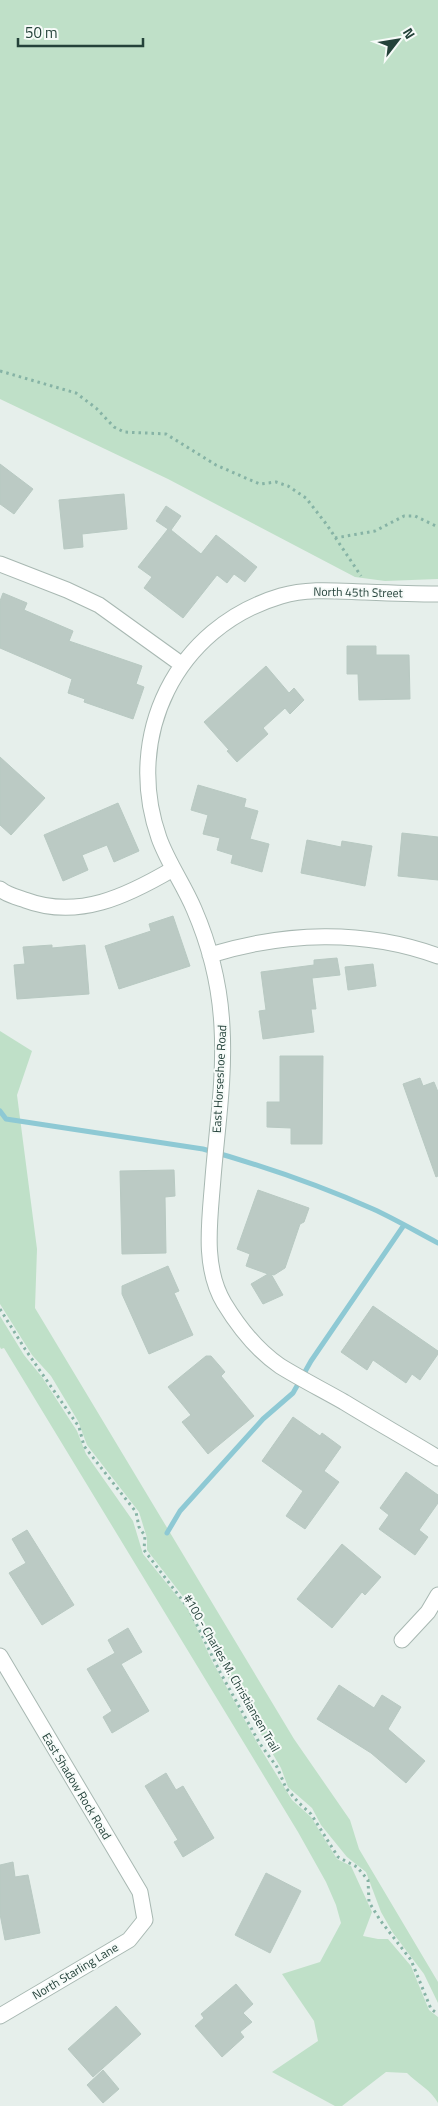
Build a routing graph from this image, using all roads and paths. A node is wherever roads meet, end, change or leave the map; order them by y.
1 (0, 371) edge
2 (438, 528) edge
3 (335, 538) junction
4 (0, 564) edge
5 (370, 592) junction
6 (438, 594) edge
7 (181, 664) junction
8 (173, 869) junction
9 (0, 890) edge
10 (210, 955) junction
11 (438, 956) edge
12 (0, 1309) edge
13 (438, 1458) edge
14 (438, 1595) edge
15 (402, 1640) dead end
16 (0, 1656) edge
17 (145, 1920) joint
18 (438, 2014) edge
19 (0, 2016) edge

1 - 3 path
2 - 3 path
3 - 5 path
4 - 7 street
5 - 6 street, North 45th Street
5 - 7 street, North 45th Street
7 - 8 street, East Horseshoe Road
8 - 9 street
8 - 10 street, East Horseshoe Road
10 - 11 street
10 - 13 street, East Horseshoe Road
12 - 18 path, #100 - Charles M. Christiansen Trail
14 - 15 street
16 - 17 street, East Shadow Rock Road
17 - 19 street, North Starling Lane

